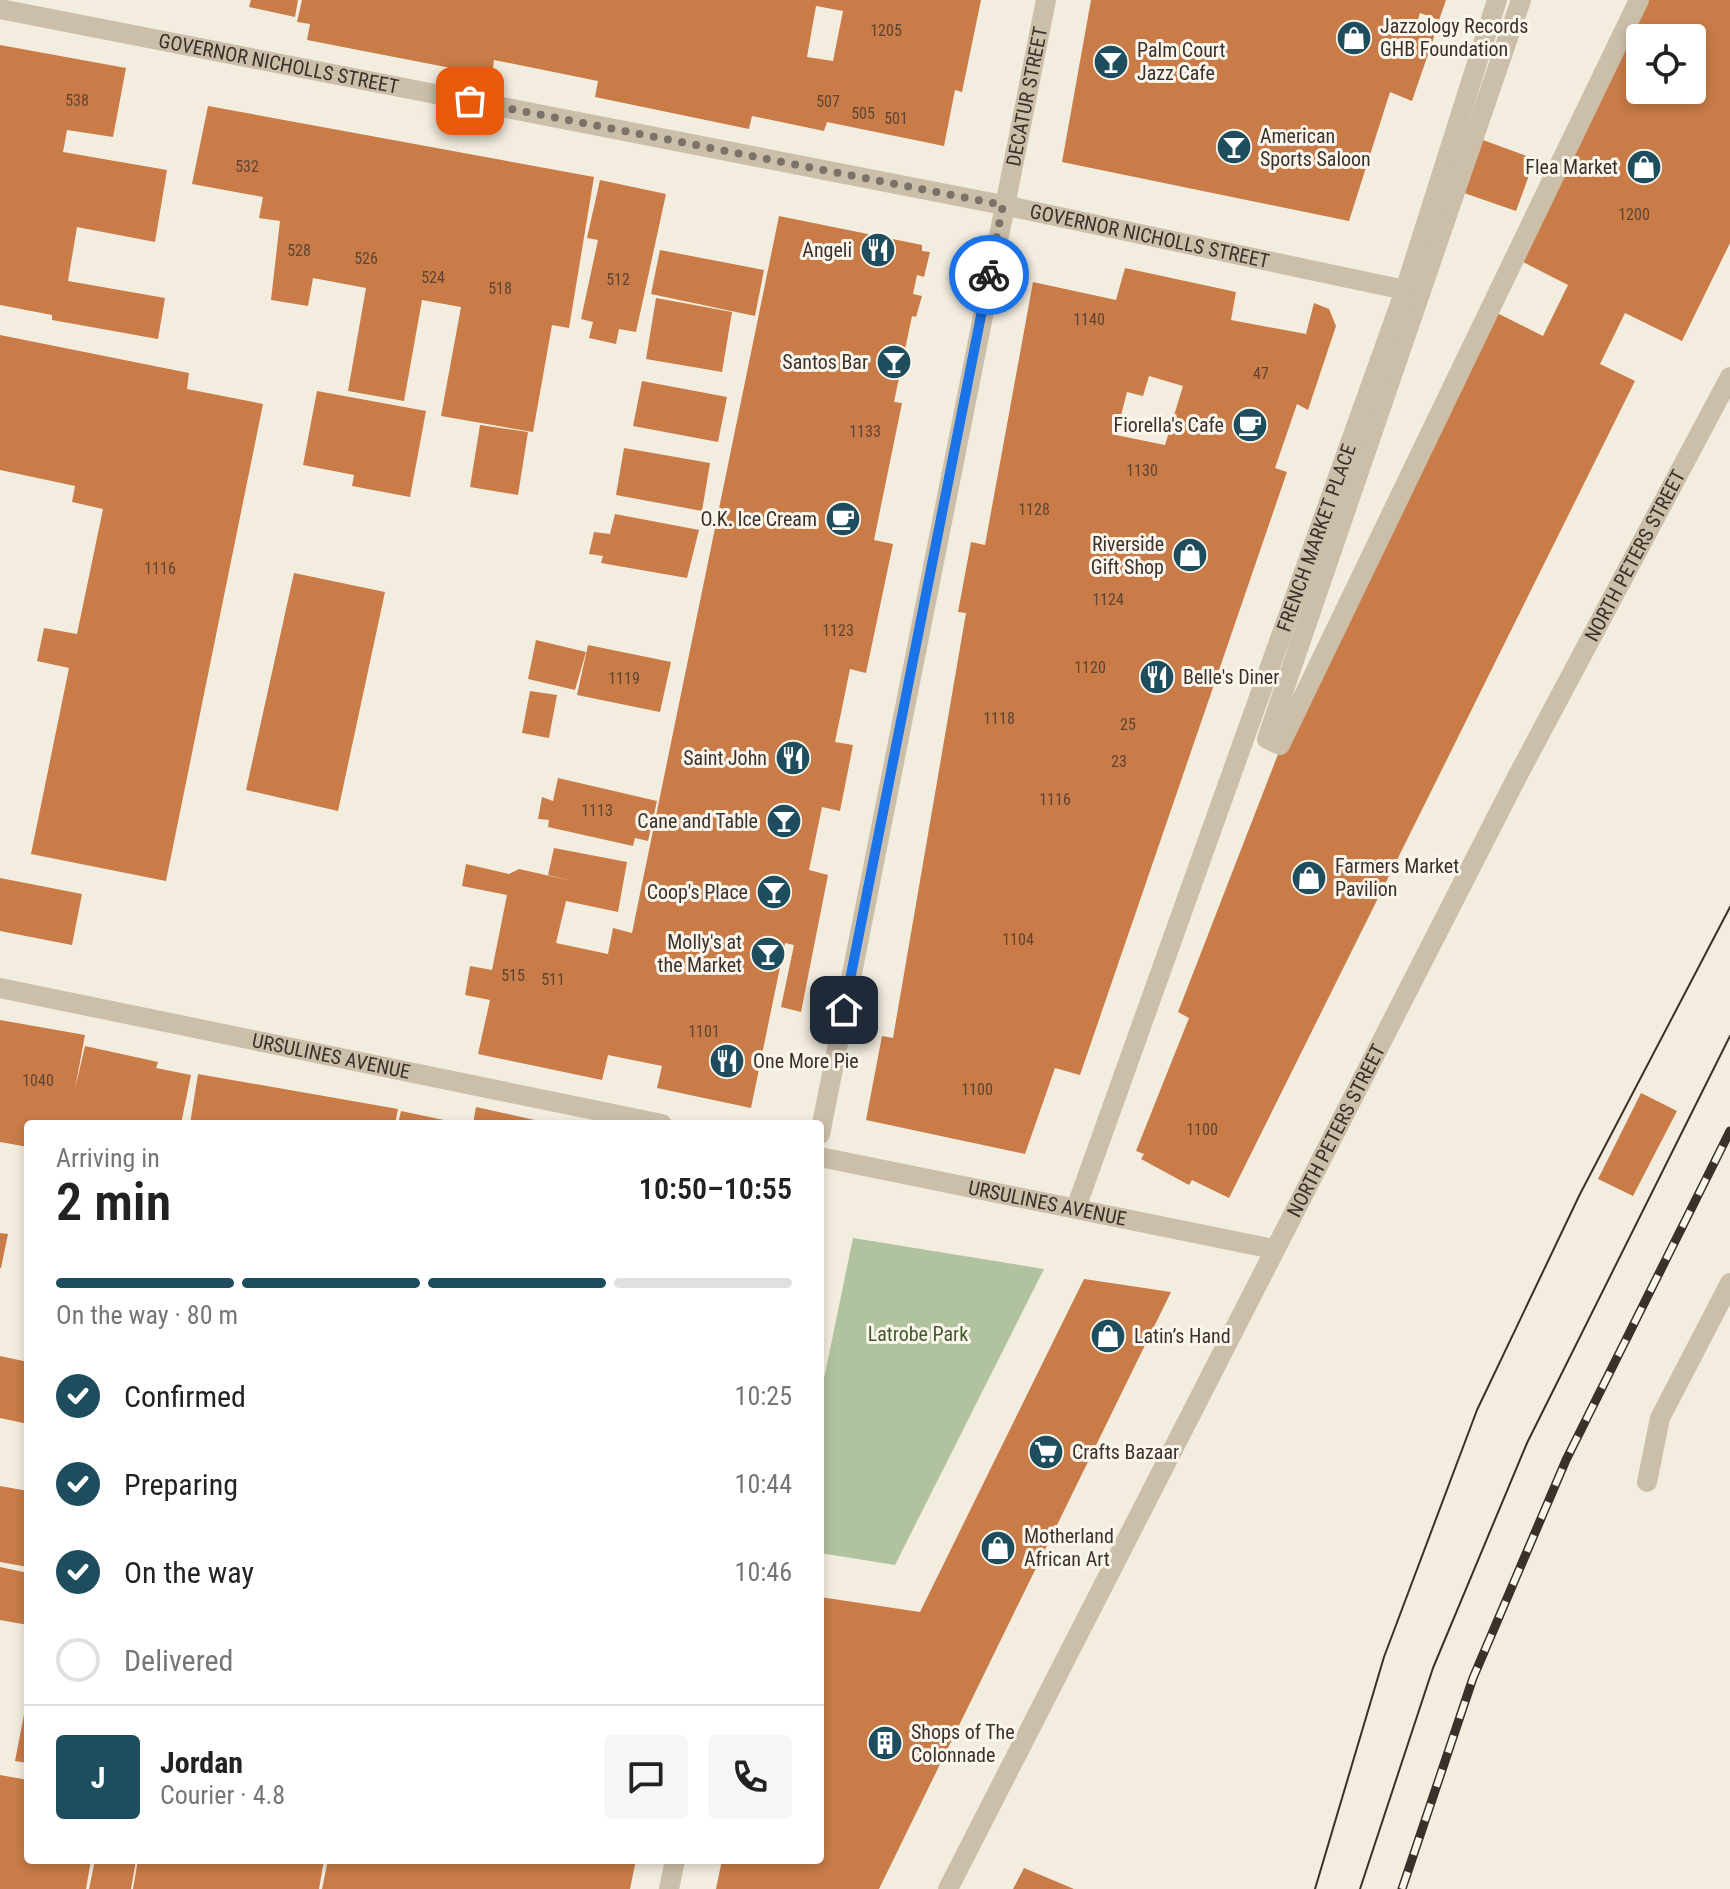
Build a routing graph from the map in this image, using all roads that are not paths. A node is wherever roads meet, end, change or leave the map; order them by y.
1 (1046, 0) edge
2 (1497, 0) edge
3 (1521, 0) edge
4 (1639, 0) edge
5 (0, 9) edge
6 (1003, 205) junction
7 (1405, 290) junction
8 (1730, 377) edge
9 (0, 988) edge
10 (643, 1120) edge
11 (823, 1120) edge
12 (824, 1158) edge
13 (1076, 1208) junction
14 (1273, 1249) junction
15 (1730, 1283) edge
16 (1647, 1482) dead end
17 (674, 1864) edge
18 (669, 1889) edge
19 (948, 1889) edge

1 - 6 street, DECATUR STREET
2 - 7 street, FRENCH MARKET PLACE
3 - 4 street
5 - 6 street, GOVERNOR NICHOLLS STREET
6 - 7 street, GOVERNOR NICHOLLS STREET
6 - 11 street, DECATUR STREET
7 - 13 street, FRENCH MARKET PLACE
8 - 14 street, NORTH PETERS STREET
9 - 10 street, URSULINES AVENUE
12 - 13 street, URSULINES AVENUE
13 - 14 street, URSULINES AVENUE
14 - 19 street, NORTH PETERS STREET
15 - 16 street
17 - 18 street

